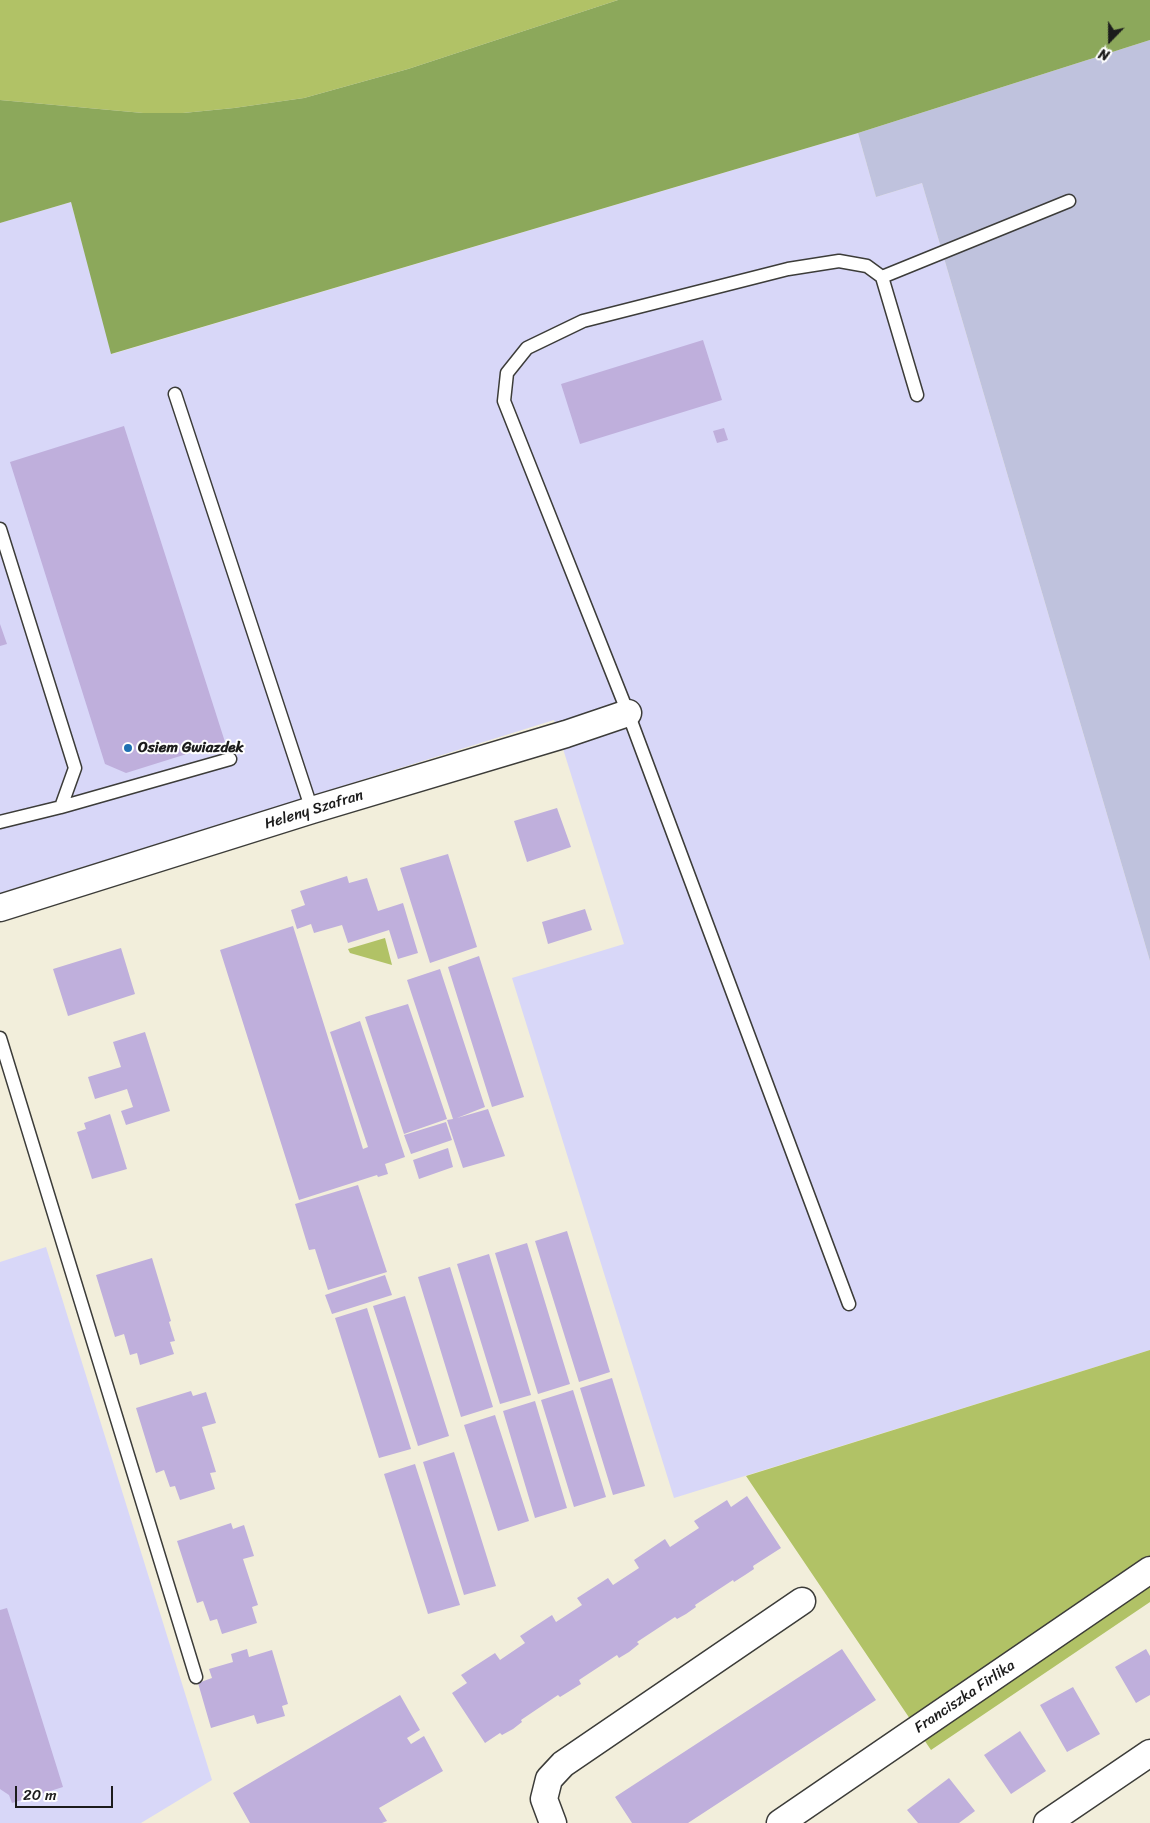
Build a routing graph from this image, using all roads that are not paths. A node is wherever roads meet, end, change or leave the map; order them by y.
1 (1070, 202) dead end
2 (882, 277) junction
3 (175, 394) dead end
4 (917, 396) dead end
5 (0, 529) edge
6 (628, 713) junction
7 (230, 759) dead end
8 (61, 807) junction
9 (312, 810) junction
10 (0, 822) edge
11 (0, 908) edge
12 (0, 1038) edge
13 (849, 1304) dead end
14 (1150, 1570) edge
15 (802, 1601) dead end
16 (196, 1677) dead end
17 (1150, 1753) edge
18 (552, 1823) edge
19 (780, 1823) edge
20 (1047, 1823) edge

1 - 2 lane
2 - 4 lane
2 - 6 lane
3 - 9 lane
5 - 8 lane
6 - 9 street, Heleny Szafran
6 - 13 lane
7 - 8 lane
8 - 10 lane
9 - 11 street, Heleny Szafran
12 - 16 lane
14 - 19 street, Franciszka Firlika
15 - 18 street
17 - 20 street

